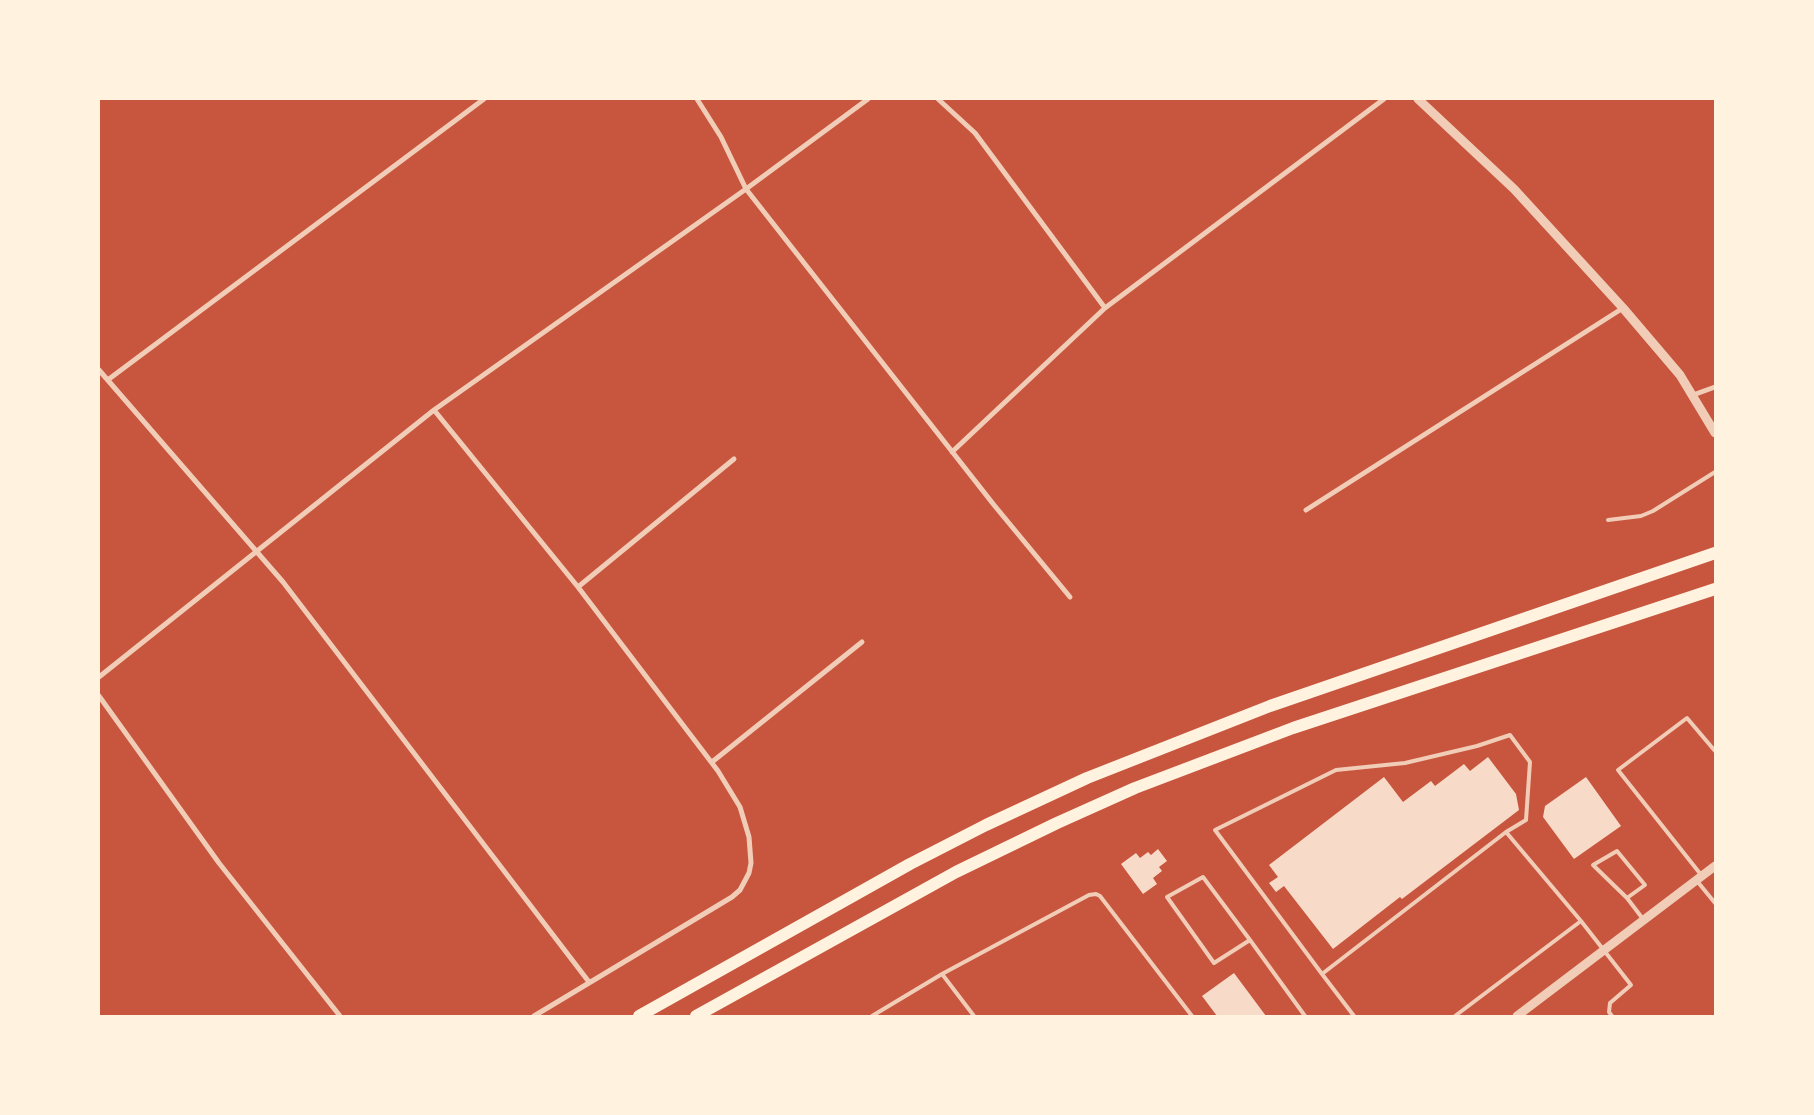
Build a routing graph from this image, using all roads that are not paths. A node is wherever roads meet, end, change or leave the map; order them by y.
1 (484, 99) edge
2 (698, 99) edge
3 (868, 99) edge
4 (938, 99) edge
5 (1384, 99) edge
6 (1418, 99) edge
7 (746, 189) junction
8 (1106, 308) junction
9 (1624, 308) junction
10 (99, 370) edge
11 (109, 379) junction
12 (1715, 387) edge
13 (1694, 395) junction
14 (434, 410) junction
15 (1715, 433) edge
16 (952, 452) junction
17 (734, 458) dead end
18 (1715, 472) edge
19 (1306, 510) dead end
20 (1608, 520) dead end
21 (258, 550) junction
22 (1715, 553) edge
23 (578, 587) junction
24 (1715, 589) edge
25 (1070, 597) dead end
26 (862, 642) dead end
27 (99, 676) edge
28 (99, 696) edge
29 (1715, 751) edge
30 (712, 762) junction
31 (1506, 832) junction
32 (1715, 866) edge
33 (1700, 879) junction
34 (1627, 898) junction
35 (1715, 903) edge
36 (1581, 921) junction
37 (1645, 921) junction
38 (1250, 940) junction
39 (1603, 950) junction
40 (942, 974) junction
41 (1322, 974) junction
42 (589, 982) junction
43 (340, 1016) edge
44 (534, 1016) edge
45 (640, 1016) edge
46 (696, 1016) edge
47 (872, 1016) edge
48 (974, 1016) edge
49 (1192, 1016) edge
50 (1305, 1016) edge
51 (1354, 1016) edge
52 (1455, 1016) edge
53 (1517, 1016) edge
54 (1612, 1016) edge

1 - 11 street
2 - 7 street
3 - 7 street
4 - 8 street
5 - 8 street
6 - 9 street
7 - 14 street
7 - 16 street
8 - 16 street
9 - 13 street
9 - 19 street
10 - 11 street
11 - 21 street
12 - 13 street
13 - 15 street
14 - 21 street
14 - 23 street
16 - 25 street
17 - 23 street
18 - 20 lane
21 - 27 street
21 - 42 street
22 - 45 main road
23 - 30 street
24 - 46 main road
26 - 30 street
28 - 43 street
29 - 33 lane
30 - 42 street
31 - 36 lane
31 - 41 lane
31 - 41 lane
32 - 33 street
33 - 35 lane
33 - 37 street
34 - 34 lane
34 - 37 lane
36 - 39 lane
36 - 52 lane
37 - 39 street
38 - 38 lane
38 - 50 lane
39 - 53 street
39 - 54 lane
40 - 47 lane
40 - 48 lane
40 - 49 lane
41 - 51 lane
42 - 44 street

